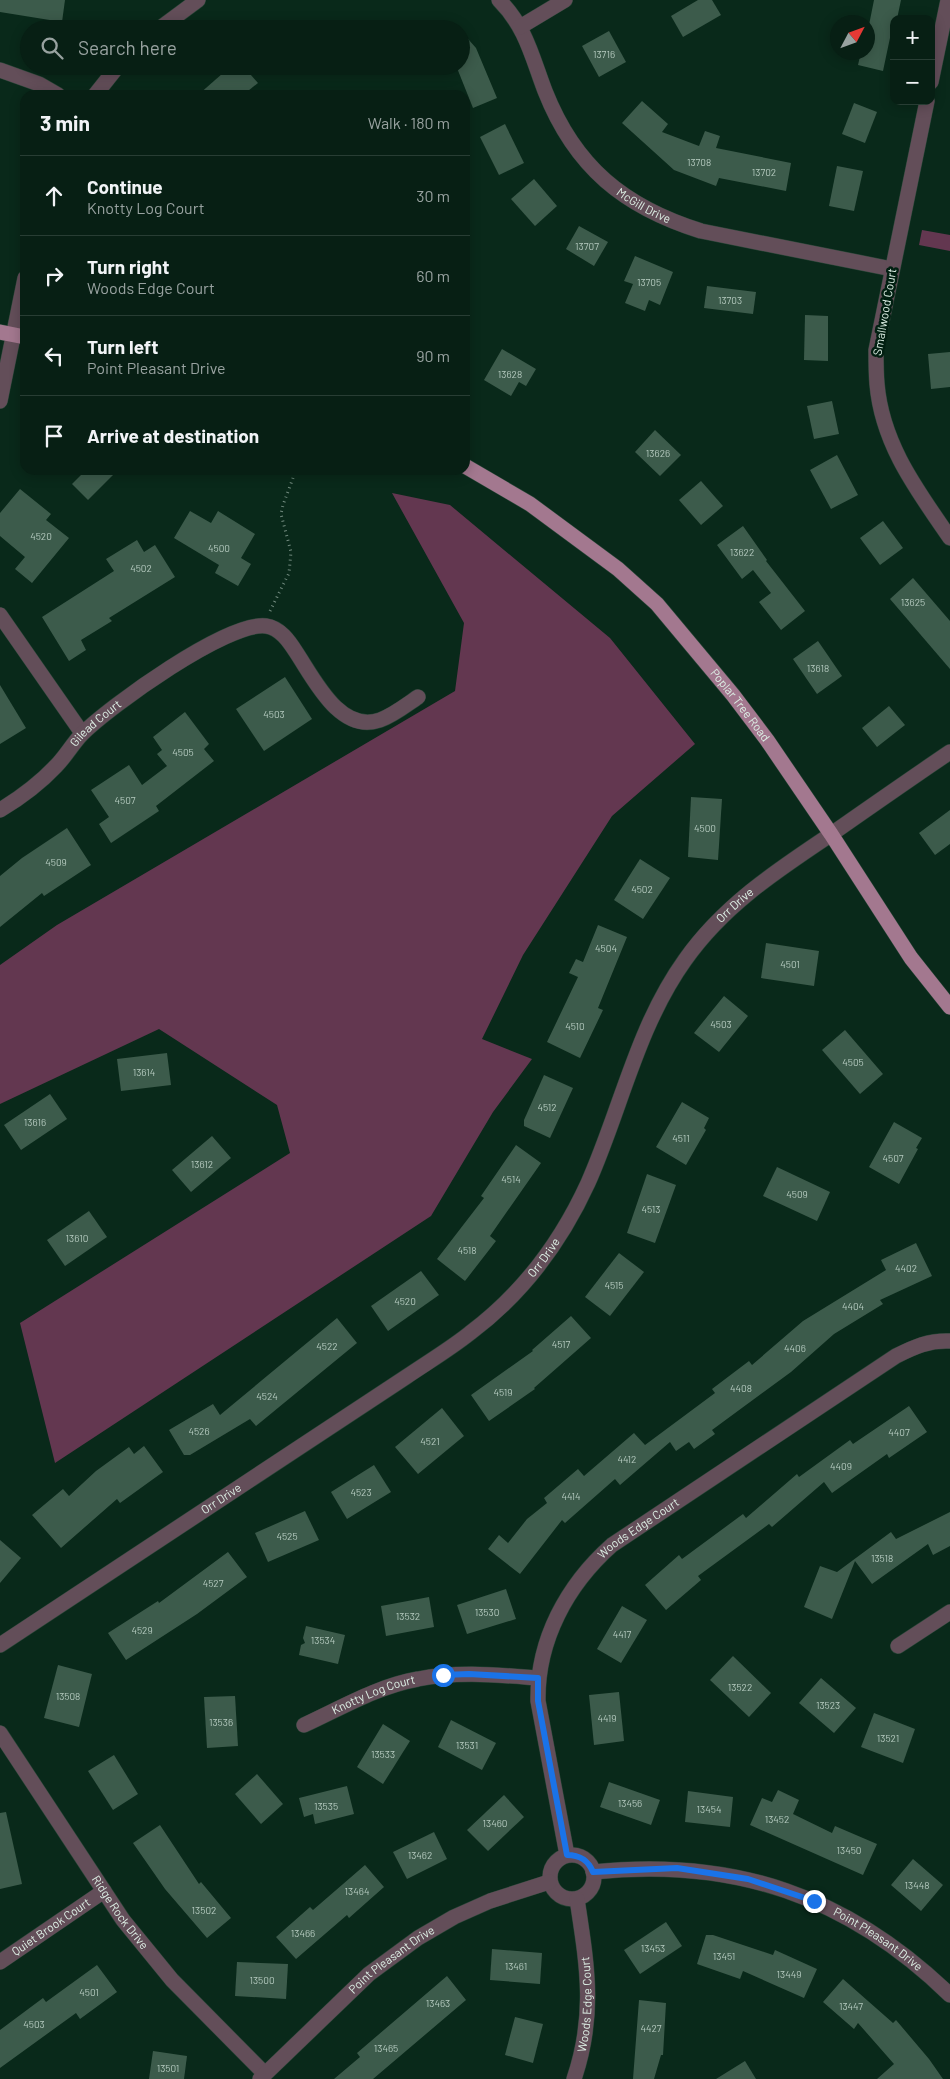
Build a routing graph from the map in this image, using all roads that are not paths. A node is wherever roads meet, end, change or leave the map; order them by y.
1 (198, 0) edge
2 (499, 0) edge
3 (564, 0) edge
4 (948, 0) edge
5 (171, 20) edge
6 (520, 27) junction
7 (935, 63) edge
8 (0, 70) edge
9 (111, 75) edge
10 (48, 90) edge
11 (99, 90) edge
12 (926, 105) edge
13 (892, 269) junction
14 (20, 301) edge
15 (13, 334) edge
16 (0, 402) edge
17 (470, 469) edge
18 (950, 538) edge
19 (0, 615) edge
20 (418, 697) dead end
21 (82, 734) junction
22 (950, 752) edge
23 (0, 810) edge
24 (831, 834) junction
25 (950, 1007) edge
26 (950, 1341) edge
27 (950, 1612) edge
28 (0, 1645) edge
29 (898, 1646) dead end
30 (538, 1678) junction
31 (304, 1725) dead end
32 (0, 1733) edge
33 (567, 1855) junction
34 (593, 1872) junction
35 (549, 1882) junction
36 (104, 1891) junction
37 (577, 1899) junction
38 (0, 1962) edge
39 (950, 1995) edge
40 (262, 2076) edge
41 (574, 2079) edge

1 - 5 street
2 - 6 street, McGill Drive
3 - 6 street
4 - 7 street
6 - 13 street, McGill Drive
8 - 10 street
9 - 11 street
12 - 13 street, Smallwood Court
13 - 18 street, Smallwood Court
14 - 15 street
15 - 16 street
17 - 24 main road, Poplar Tree Road
19 - 21 street
20 - 21 street, Gilead Court
21 - 23 street, Gilead Court
22 - 24 street, Orr Drive
24 - 25 main road, Poplar Tree Road
24 - 28 street, Orr Drive
26 - 30 street, Woods Edge Court
27 - 29 street
30 - 31 street, Knotty Log Court
30 - 33 street, Woods Edge Court
32 - 36 street, Ridge Rock Drive
33 - 34 street
33 - 35 street
34 - 37 street
34 - 39 street, Point Pleasant Drive
35 - 37 street
35 - 40 street, Point Pleasant Drive
36 - 38 street, Quiet Brook Court
36 - 40 street, Ridge Rock Drive
37 - 41 street, Woods Edge Court

